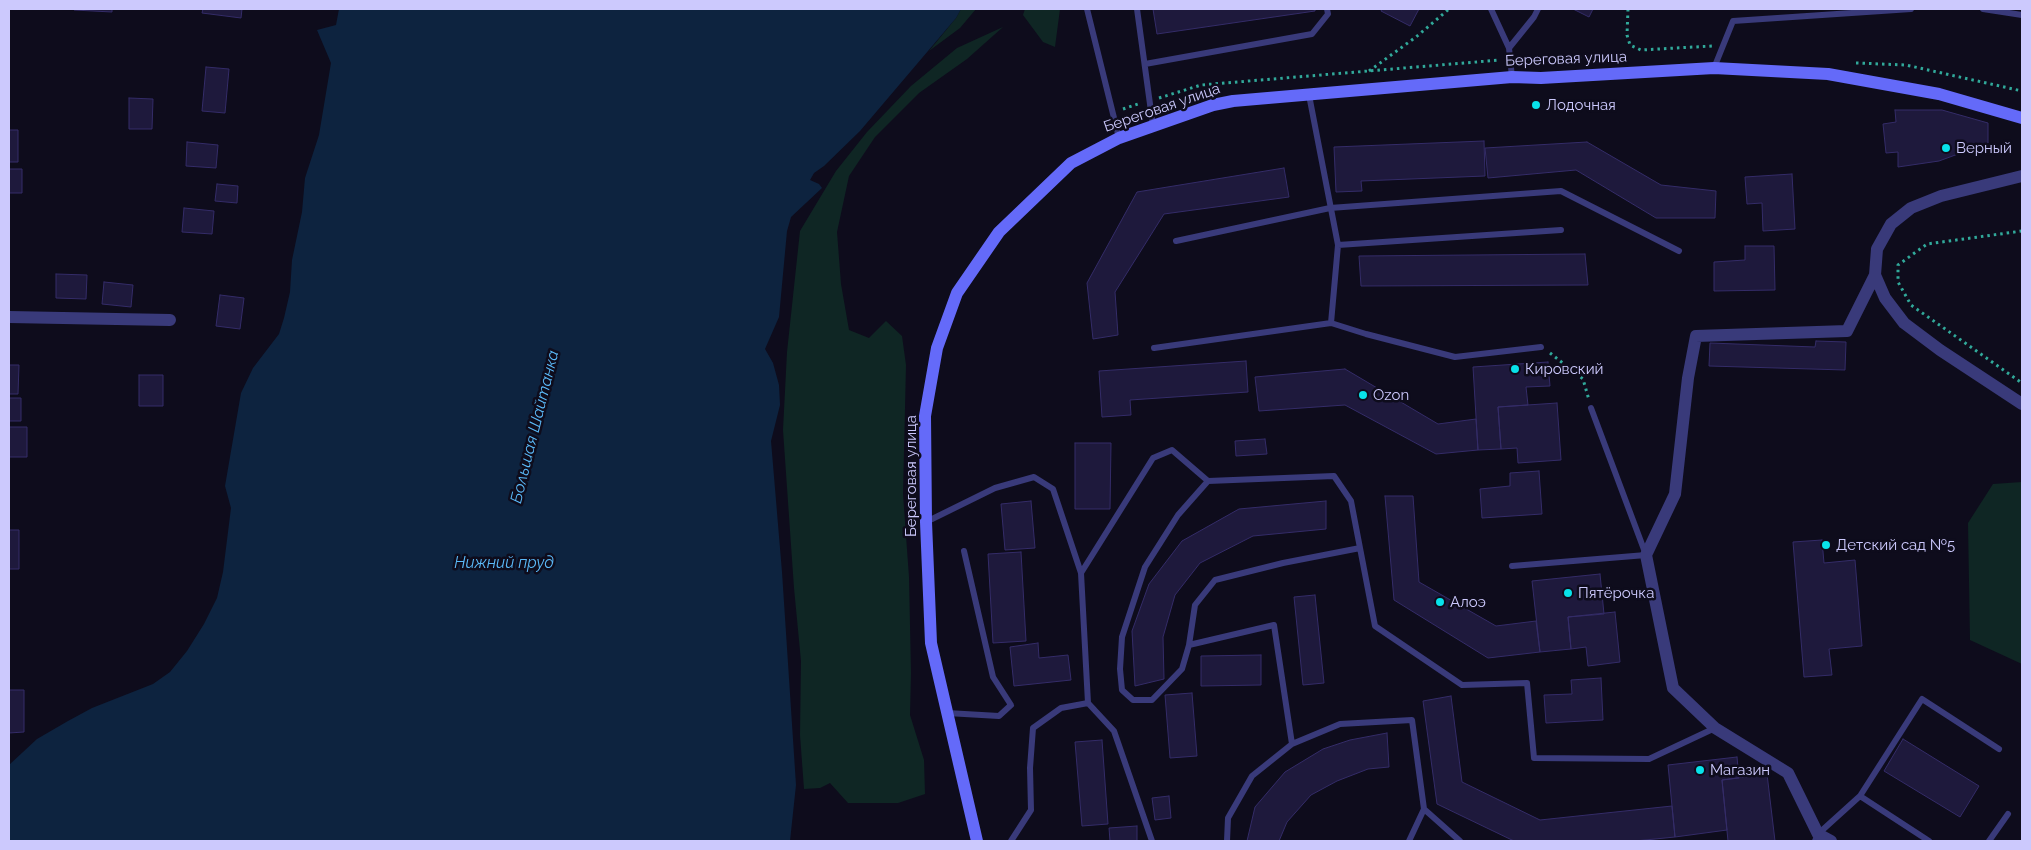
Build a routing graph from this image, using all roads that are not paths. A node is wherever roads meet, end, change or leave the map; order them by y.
1 (1087, 9) edge
2 (1137, 9) edge
3 (1327, 9) edge
4 (1490, 9) edge
5 (1538, 9) edge
6 (1911, 9) edge
7 (1983, 9) edge
8 (2022, 14) edge
9 (1509, 48) junction
10 (1145, 64) junction
11 (1714, 68) junction
12 (1512, 77) junction
13 (1309, 95) junction
14 (2022, 118) edge
15 (1153, 126) junction
16 (1120, 138) junction
17 (2022, 176) edge
18 (1330, 208) junction
19 (1560, 230) dead end
20 (1176, 241) dead end
21 (1338, 245) junction
22 (1678, 251) dead end
23 (1875, 275) junction
24 (9, 317) edge
25 (170, 320) dead end
26 (1331, 323) junction
27 (1541, 347) road end
28 (1154, 348) dead end
29 (2022, 404) edge
30 (1591, 408) road end
31 (1208, 482) junction
32 (926, 522) junction
33 (1360, 548) junction
34 (964, 551) dead end
35 (1646, 555) junction
36 (1512, 566) dead end
37 (1081, 573) junction
38 (1189, 645) junction
39 (1088, 703) junction
40 (946, 713) junction
41 (1715, 728) junction
42 (1292, 744) junction
43 (1999, 749) dead end
44 (1860, 796) junction
45 (1424, 809) junction
46 (2008, 814) dead end
47 (1817, 839) edge
48 (977, 841) edge
49 (1010, 841) edge
50 (1152, 841) edge
51 (1227, 841) edge
52 (1409, 841) edge
53 (1460, 841) edge
54 (1832, 841) edge
55 (1930, 841) edge
56 (1989, 841) edge

1 - 16 lane
2 - 10 lane
3 - 10 lane
4 - 9 lane
5 - 9 lane
6 - 11 lane
7 - 8 lane
9 - 12 lane
10 - 15 lane
11 - 12 main road, Береговая улица
11 - 14 main road, Береговая улица
12 - 13 main road, Береговая улица
13 - 15 main road, Береговая улица
13 - 18 lane
15 - 16 main road, Береговая улица
16 - 32 main road, Береговая улица
17 - 23 street
18 - 20 lane
18 - 21 lane
18 - 22 lane
19 - 21 lane
21 - 26 lane
23 - 29 street
23 - 35 street
24 - 25 street
26 - 27 lane
26 - 28 lane
30 - 35 lane
31 - 33 lane
31 - 37 lane
31 - 38 lane
32 - 37 lane
32 - 40 main road, Береговая улица
33 - 38 lane
33 - 41 lane
34 - 40 lane
35 - 36 lane
35 - 41 street
37 - 39 lane
38 - 42 lane
39 - 49 lane
39 - 50 lane
40 - 48 main road, Береговая улица
41 - 47 street
42 - 45 lane
42 - 51 lane
43 - 44 lane
44 - 47 lane
44 - 55 lane
45 - 52 lane
45 - 53 lane
46 - 56 lane
47 - 54 street

